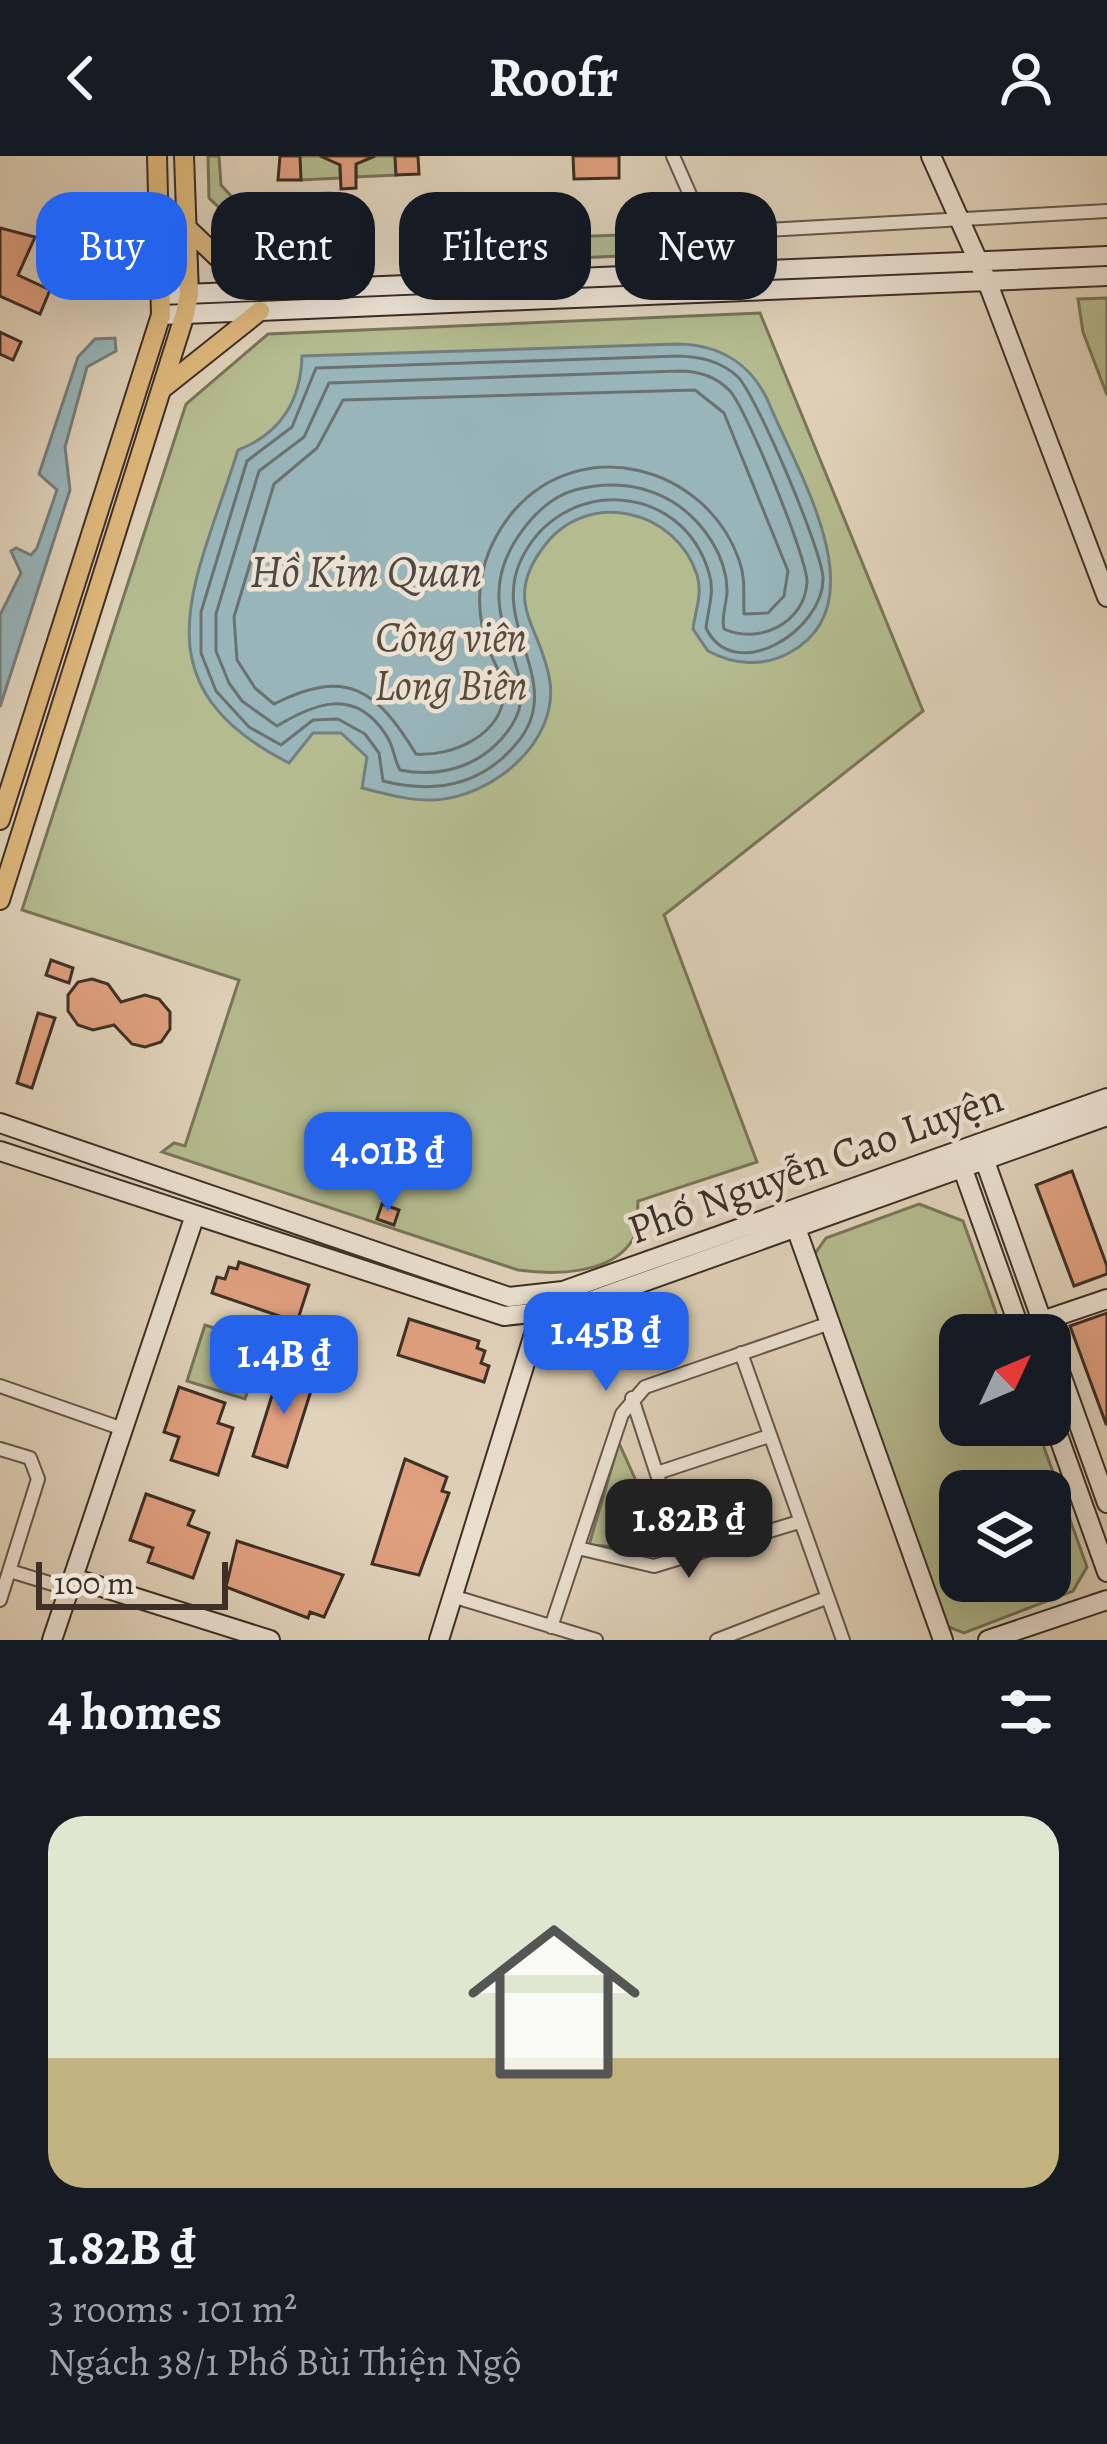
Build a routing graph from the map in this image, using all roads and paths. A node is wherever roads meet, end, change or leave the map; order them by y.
1 (157, 156) edge
2 (184, 156) edge
3 (673, 156) edge
4 (931, 156) edge
5 (185, 192) edge
6 (1107, 212) edge
7 (960, 219) junction
8 (187, 229) edge
9 (211, 252) edge
10 (1107, 256) edge
11 (979, 261) junction
12 (1107, 276) edge
13 (987, 281) junction
14 (375, 286) edge
15 (211, 299) edge
16 (187, 300) edge
17 (187, 304) junction
18 (162, 305) junction
19 (260, 311) junction
20 (162, 389) junction
21 (1107, 597) edge
22 (0, 820) edge
23 (0, 900) edge
24 (1107, 1098) edge
25 (1107, 1116) edge
26 (0, 1123) edge
27 (0, 1151) edge
28 (981, 1152) junction
29 (959, 1160) junction
30 (195, 1215) junction
31 (796, 1228) junction
32 (1107, 1299) edge
33 (543, 1304) junction
34 (1014, 1314) edge
35 (1039, 1314) edge
36 (1071, 1316) edge
37 (830, 1323) junction
38 (741, 1353) junction
39 (0, 1386) edge
40 (632, 1398) junction
41 (1071, 1403) edge
42 (123, 1429) junction
43 (769, 1436) junction
44 (1062, 1446) edge
45 (0, 1449) edge
46 (657, 1473) junction
47 (1107, 1503) edge
48 (799, 1522) junction
49 (578, 1548) junction
50 (7, 1553) edge
51 (684, 1558) junction
52 (10, 1571) junction
53 (1107, 1573) edge
54 (71, 1584) junction
55 (452, 1596) junction
56 (826, 1598) junction
57 (0, 1600) edge
58 (1107, 1600) edge
59 (551, 1627) junction
60 (52, 1640) edge
61 (270, 1640) edge
62 (439, 1640) edge
63 (596, 1640) edge
64 (717, 1640) edge
65 (843, 1640) edge
66 (943, 1640) edge
67 (988, 1640) edge

1 - 18 main road
2 - 5 main road
3 - 7 street
4 - 7 street
6 - 7 street
7 - 11 street
8 - 9 main road
10 - 11 street
11 - 13 street
11 - 14 street
12 - 13 street
13 - 19 street
13 - 21 street
15 - 17 street
16 - 17 main road
17 - 18 street
17 - 19 street
17 - 20 main road
18 - 22 main road
19 - 20 main road
20 - 23 main road
24 - 28 street, Phố Nguyễn Cao Luyện
25 - 28 street, Phố Nguyễn Cao Luyện
26 - 33 street, Phố Nguyễn Cao Luyện
27 - 30 street, Phố Nguyễn Cao Luyện
28 - 29 street, Phố Nguyễn Cao Luyện
28 - 35 street
29 - 31 street, Phố Nguyễn Cao Luyện
29 - 33 street, Phố Nguyễn Cao Luyện
29 - 34 street
30 - 33 street, Phố Nguyễn Cao Luyện
30 - 42 street
31 - 33 street, Phố Nguyễn Cao Luyện
31 - 37 street
32 - 36 street
33 - 55 street
37 - 38 street
37 - 66 street
38 - 40 street
38 - 43 street
39 - 42 street
40 - 46 street
40 - 49 street
41 - 47 street
42 - 54 street
43 - 46 street
43 - 48 street
44 - 53 street
45 - 50 street
46 - 51 street
48 - 51 street
48 - 56 street
49 - 51 street
49 - 59 street
50 - 52 street
52 - 54 street
52 - 57 street
54 - 60 street
54 - 61 street
55 - 59 street
55 - 62 street
56 - 64 street
56 - 65 street
58 - 67 street
59 - 63 street

